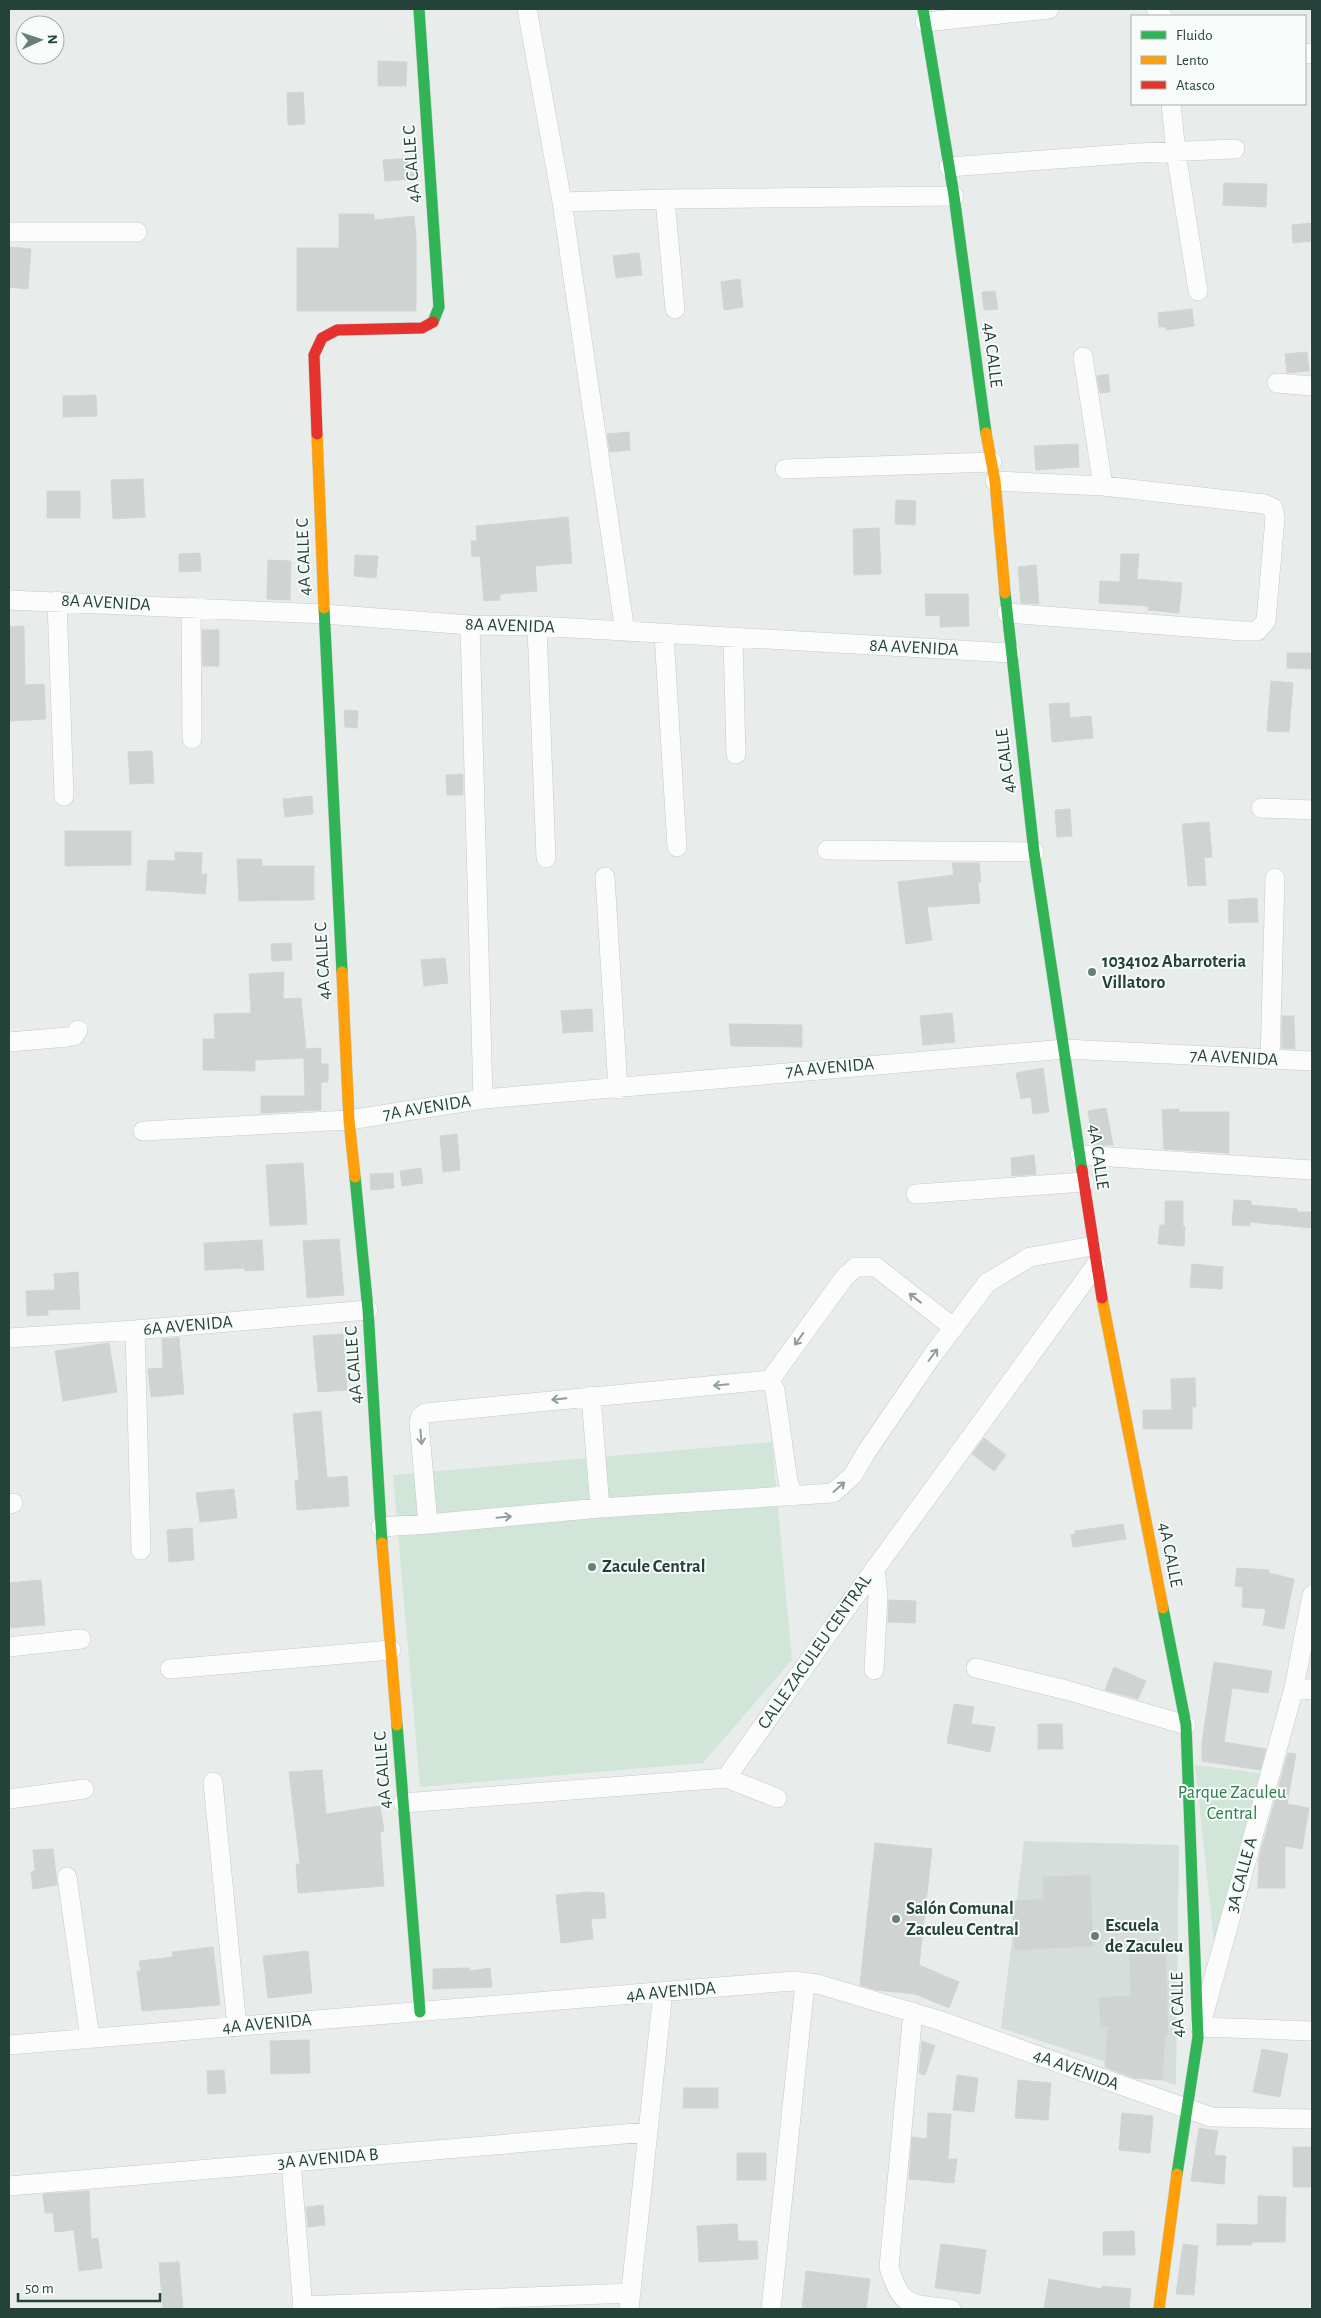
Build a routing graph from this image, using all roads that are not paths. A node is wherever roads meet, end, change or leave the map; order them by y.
1 (419, 9) edge
2 (527, 9) edge
3 (1049, 9) edge
4 (924, 15) edge
5 (1171, 105) edge
6 (1235, 149) dead end
7 (1176, 153) junction
8 (949, 167) junction
9 (954, 196) junction
10 (666, 199) junction
11 (562, 202) junction
12 (9, 232) edge
13 (137, 232) dead end
14 (1198, 291) dead end
15 (675, 309) dead end
16 (1083, 357) dead end
17 (1277, 383) dead end
18 (1312, 386) edge
19 (992, 462) junction
20 (785, 469) dead end
21 (995, 481) junction
22 (1103, 486) junction
23 (9, 600) edge
24 (57, 601) junction
25 (191, 607) junction
26 (1006, 613) junction
27 (324, 614) junction
28 (470, 625) junction
29 (537, 626) junction
30 (625, 632) junction
31 (664, 634) junction
32 (733, 638) junction
33 (1011, 653) junction
34 (192, 739) dead end
35 (736, 754) dead end
36 (64, 796) dead end
37 (1261, 808) dead end
38 (1312, 810) edge
39 (677, 847) dead end
40 (827, 850) dead end
41 (1034, 852) junction
42 (546, 858) dead end
43 (605, 877) dead end
44 (1275, 878) dead end
45 (78, 1030) dead end
46 (9, 1042) edge
47 (1065, 1049) junction
48 (1270, 1060) junction
49 (1312, 1062) edge
50 (618, 1089) junction
51 (483, 1099) junction
52 (349, 1120) junction
53 (143, 1131) dead end
54 (1080, 1155) junction
55 (1312, 1170) edge
56 (1084, 1182) junction
57 (916, 1194) dead end
58 (1093, 1246) junction
59 (1096, 1265) junction
60 (368, 1310) junction
61 (954, 1328) junction
62 (135, 1330) junction
63 (9, 1338) edge
64 (770, 1380) junction
65 (591, 1396) junction
66 (793, 1496) junction
67 (600, 1508) junction
68 (428, 1524) junction
69 (381, 1527) junction
70 (141, 1550) dead end
71 (875, 1568) junction
72 (1312, 1595) edge
73 (81, 1639) dead end
74 (9, 1648) edge
75 (391, 1650) junction
76 (976, 1668) dead end
77 (170, 1669) dead end
78 (874, 1670) dead end
79 (1303, 1689) edge
80 (1186, 1725) junction
81 (726, 1778) junction
82 (213, 1782) dead end
83 (84, 1789) dead end
84 (778, 1798) dead end
85 (9, 1799) edge
86 (403, 1803) junction
87 (67, 1877) dead end
88 (805, 1983) junction
89 (663, 1992) junction
90 (420, 2012) junction
91 (913, 2012) junction
92 (237, 2027) junction
93 (1312, 2030) edge
94 (1199, 2032) junction
95 (90, 2039) junction
96 (9, 2045) edge
97 (1186, 2109) junction
98 (1312, 2119) edge
99 (648, 2132) junction
100 (290, 2162) junction
101 (9, 2186) edge
102 (630, 2301) edge
103 (303, 2307) edge
104 (771, 2309) edge
105 (951, 2309) edge
106 (1159, 2309) edge

1 - 27 street, 4A CALLE C
2 - 11 street
3 - 4 street
4 - 8 street, 4A CALLE
5 - 7 street
6 - 7 street
7 - 8 street
7 - 14 street
8 - 9 street, 4A CALLE
9 - 10 street
9 - 19 street, 4A CALLE
10 - 11 street
10 - 15 street
11 - 30 street
12 - 13 street
16 - 22 street
17 - 18 street
19 - 20 street
19 - 21 street, 4A CALLE
21 - 22 street
21 - 26 street, 4A CALLE
22 - 26 street
23 - 24 street, 8A AVENIDA
24 - 25 street, 8A AVENIDA
24 - 36 street
25 - 27 street, 8A AVENIDA
25 - 34 street
26 - 33 street, 4A CALLE
27 - 28 street, 8A AVENIDA
27 - 52 street, 4A CALLE C
28 - 29 street, 8A AVENIDA
28 - 51 street
29 - 30 street, 8A AVENIDA
29 - 42 street
30 - 31 street, 8A AVENIDA
31 - 32 street, 8A AVENIDA
31 - 39 street
32 - 33 street, 8A AVENIDA
32 - 35 street
33 - 41 street, 4A CALLE
37 - 38 street
40 - 41 street
41 - 47 street, 4A CALLE
43 - 50 street
44 - 48 street
45 - 46 street
47 - 48 street, 7A AVENIDA
47 - 50 street, 7A AVENIDA
47 - 54 street, 4A CALLE
48 - 49 street, 7A AVENIDA
50 - 51 street, 7A AVENIDA
51 - 52 street, 7A AVENIDA
52 - 53 street, 7A AVENIDA
52 - 60 street, 4A CALLE C
54 - 55 street
54 - 56 street, 4A CALLE
56 - 57 street
56 - 58 street, 4A CALLE
58 - 59 street, 4A CALLE
58 - 61 street
59 - 71 street, CALLE ZACULEU CENTRAL
59 - 80 street, 4A CALLE
60 - 62 street, 6A AVENIDA
60 - 69 street, 4A CALLE C
61 -> 64 street
66 -> 61 street
62 - 63 street, 6A AVENIDA
62 - 70 street
64 -> 65 street
64 - 66 street
65 - 67 street
65 -> 68 street
66 - 67 street
68 -> 67 street
68 - 69 street
69 - 75 street, 4A CALLE C
71 - 78 street
71 - 81 street, CALLE ZACULEU CENTRAL
72 - 79 street, 3A CALLE A
73 - 74 street
75 - 77 street
75 - 86 street, 4A CALLE C
76 - 80 street
79 - 94 street, 3A CALLE A
80 - 94 street, 4A CALLE
81 - 84 street
81 - 86 street
82 - 92 street
83 - 85 street
86 - 90 street, 4A CALLE C
87 - 95 street
88 - 89 street, 4A AVENIDA
88 - 91 street, 4A AVENIDA
88 - 104 street
89 - 90 street, 4A AVENIDA
89 - 99 street
90 - 92 street, 4A AVENIDA
91 - 97 street, 4A AVENIDA
91 - 105 street
92 - 95 street, 4A AVENIDA
93 - 94 street
94 - 97 street, 4A CALLE
95 - 96 street, 4A AVENIDA
97 - 98 street, 4A AVENIDA
97 - 106 street, 4A CALLE
99 - 100 street, 3A AVENIDA B
99 - 102 street
100 - 101 street, 3A AVENIDA B
100 - 103 street
102 - 103 street

